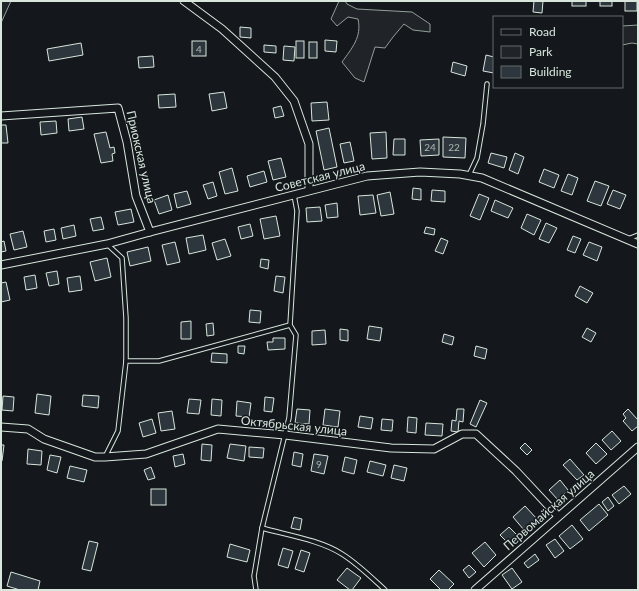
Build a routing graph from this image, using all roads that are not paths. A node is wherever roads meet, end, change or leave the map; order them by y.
1 (184, 1) edge
2 (487, 84) dead end
3 (1, 116) edge
4 (469, 175) junction
5 (309, 190) junction
6 (294, 195) junction
7 (150, 232) junction
8 (638, 235) edge
9 (628, 240) junction
10 (108, 244) junction
11 (638, 244) edge
12 (1, 266) edge
13 (290, 325) junction
14 (126, 360) junction
15 (1, 427) edge
16 (285, 435) junction
17 (638, 447) edge
18 (105, 457) junction
19 (558, 516) junction
20 (262, 528) junction
21 (256, 590) edge
22 (385, 590) edge
23 (475, 590) edge

1 - 5 street
2 - 4 lane
3 - 7 street, Приокская улица
4 - 5 street, Советская улица
4 - 9 street, Советская улица
5 - 6 street, Советская улица
6 - 7 street, Советская улица
6 - 13 lane
7 - 10 street, Советская улица
8 - 9 lane
9 - 11 street, Советская улица
10 - 12 street, Советская улица
10 - 14 lane
13 - 14 lane
13 - 16 lane
14 - 18 lane
15 - 18 street, Октябрьская улица
16 - 18 street, Октябрьская улица
16 - 19 street, Октябрьская улица
16 - 20 lane
17 - 19 street, Первомайская улица
19 - 23 street, Первомайская улица
20 - 21 lane
20 - 22 lane

